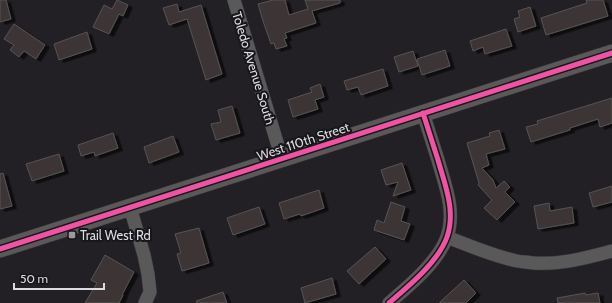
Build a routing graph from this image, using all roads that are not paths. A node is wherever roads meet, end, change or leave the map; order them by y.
1 (234, 0) edge
2 (612, 53) edge
3 (424, 113) junction
4 (282, 159) junction
5 (130, 207) junction
6 (447, 237) junction
7 (0, 249) edge
8 (612, 251) edge
9 (145, 303) edge
10 (389, 303) edge

1 - 4 street, Toledo Avenue South
2 - 3 street, West 110th Street
3 - 4 street, West 110th Street
3 - 6 street
4 - 5 street, West 110th Street
5 - 7 street, West 110th Street
5 - 9 street
6 - 8 street
6 - 10 street

